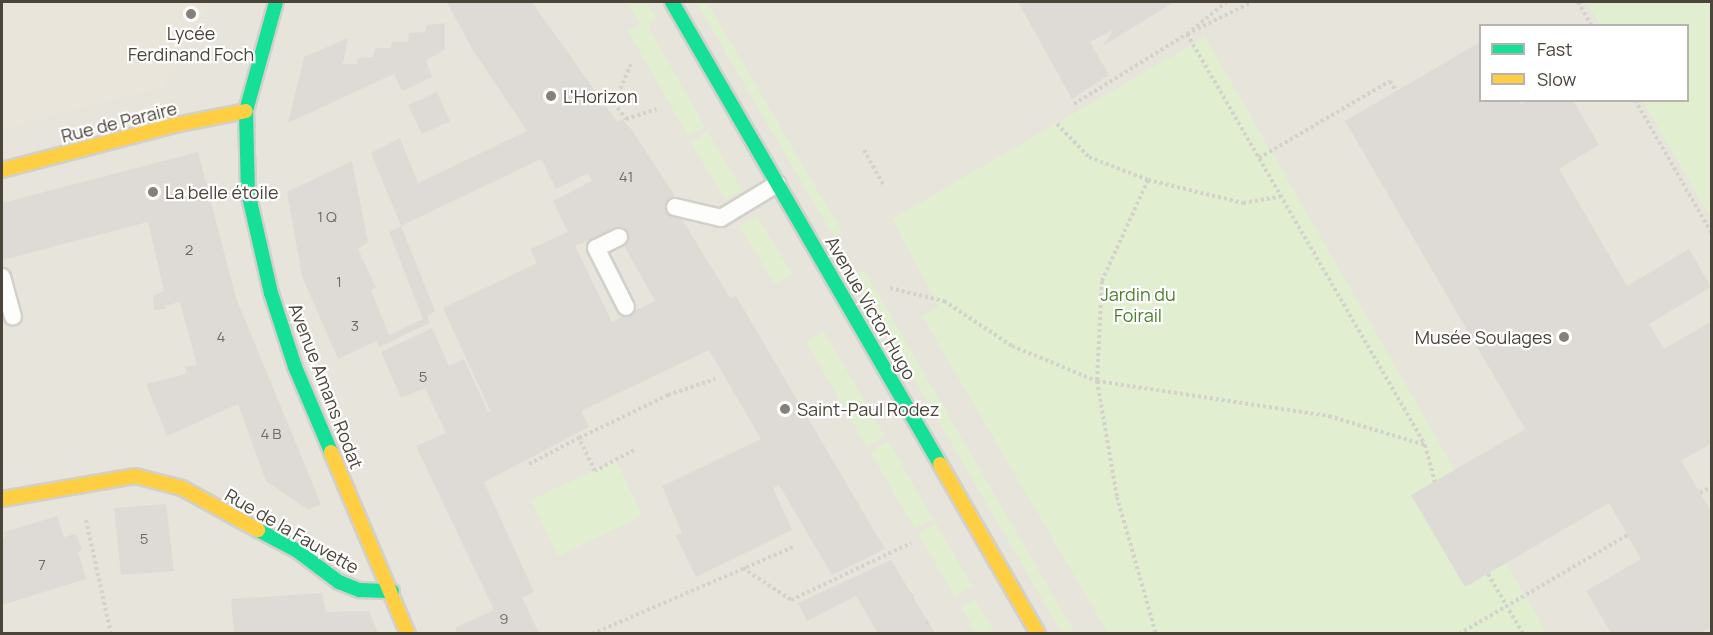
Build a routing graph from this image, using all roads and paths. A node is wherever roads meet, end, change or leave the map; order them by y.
1 (276, 2) edge
2 (672, 2) edge
3 (1226, 2) edge
4 (1251, 2) edge
5 (1578, 2) edge
6 (1591, 24) edge
7 (1186, 34) junction
8 (631, 64) dead end
9 (1396, 91) dead end
10 (1636, 102) edge
11 (1074, 104) dead end
12 (656, 109) dead end
13 (246, 111) junction
14 (1057, 124) dead end
15 (864, 150) dead end
16 (1259, 158) junction
17 (2, 170) edge
18 (1148, 180) junction
19 (777, 184) junction
20 (884, 186) dead end
21 (1281, 196) junction
22 (675, 207) dead end
23 (1712, 234) edge
24 (619, 237) dead end
25 (2, 277) edge
26 (890, 288) dead end
27 (626, 307) dead end
28 (13, 317) dead end
29 (715, 379) dead end
30 (1097, 381) junction
31 (579, 438) junction
32 (1425, 445) junction
33 (634, 450) dead end
34 (529, 464) dead end
35 (1435, 482) dead end
36 (78, 485) junction
37 (1712, 486) edge
38 (1700, 493) dead end
39 (2, 500) edge
40 (1628, 535) dead end
41 (911, 543) dead end
42 (794, 546) dead end
43 (742, 567) junction
44 (1488, 574) dead end
45 (392, 591) junction
46 (1507, 606) junction
47 (111, 633) edge
48 (408, 633) edge
49 (592, 633) edge
50 (1038, 633) edge
51 (1156, 633) edge
52 (1459, 633) edge
53 (1523, 633) edge

1 - 13 main road, Avenue Amans Rodat
2 - 19 main road, Avenue Victor Hugo
3 - 7 path
4 - 7 path
5 - 6 path
7 - 11 path
7 - 16 path
8 - 12 path
9 - 16 path
10 - 23 path
13 - 17 main road, Rue de Paraire
13 - 45 main road, Avenue Amans Rodat
14 - 18 path
15 - 20 path
16 - 21 path
18 - 21 path
18 - 30 path
19 - 22 lane
19 - 50 main road, Avenue Victor Hugo
21 - 32 path
24 - 27 lane
25 - 28 lane
26 - 30 path
29 - 31 path
30 - 32 path
30 - 51 path
31 - 33 path
31 - 34 path
32 - 35 path
36 - 39 main road, Rue de la Fauvette
36 - 45 main road, Rue de la Fauvette
36 - 47 path
37 - 38 path
40 - 46 path
41 - 43 path
42 - 43 path
43 - 49 path
44 - 46 path
45 - 48 main road, Avenue Amans Rodat
46 - 52 path
46 - 53 path

